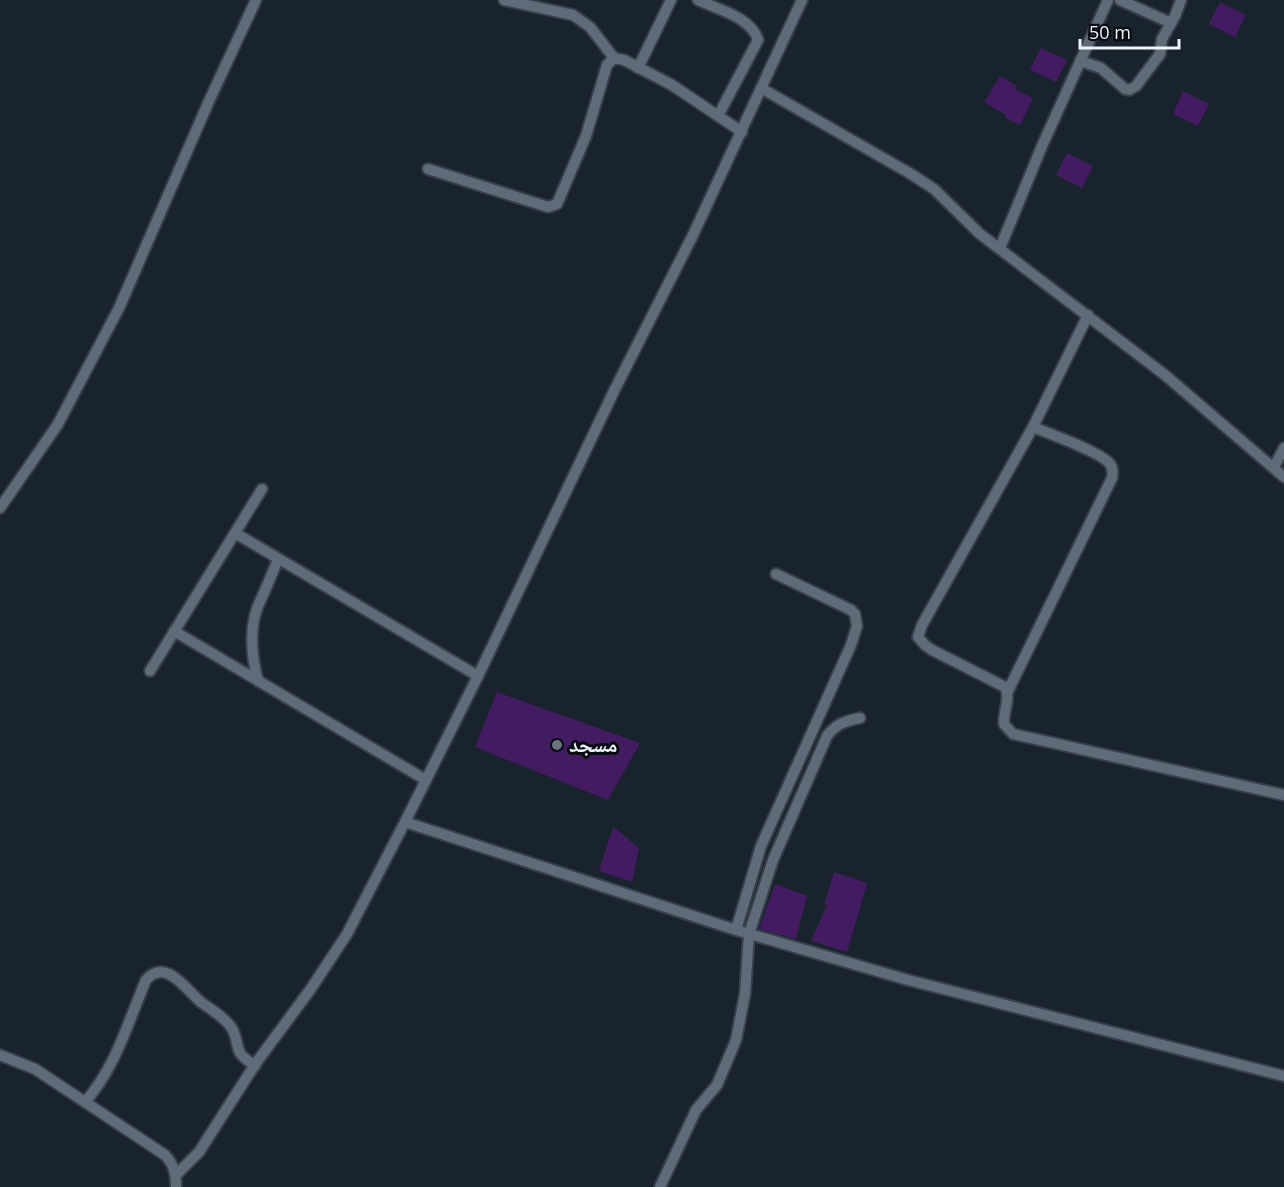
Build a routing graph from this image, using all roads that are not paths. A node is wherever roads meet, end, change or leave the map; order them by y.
1 (256, 0) edge
2 (504, 0) edge
3 (671, 0) edge
4 (698, 0) edge
5 (802, 0) edge
6 (1108, 0) edge
7 (1120, 0) edge
8 (1181, 0) edge
9 (1171, 23) junction
10 (614, 58) junction
11 (1080, 61) junction
12 (639, 68) junction
13 (761, 88) junction
14 (718, 116) junction
15 (742, 132) junction
16 (428, 169) dead end
17 (1000, 248) junction
18 (1088, 315) junction
19 (1033, 427) junction
20 (1284, 448) edge
21 (1274, 467) junction
22 (1284, 477) edge
23 (262, 489) dead end
24 (0, 508) edge
25 (235, 533) junction
26 (278, 559) junction
27 (776, 574) dead end
28 (174, 631) junction
29 (150, 671) dead end
30 (478, 676) junction
31 (258, 681) junction
32 (1008, 691) junction
33 (860, 718) dead end
34 (426, 780) junction
35 (1284, 795) edge
36 (405, 822) junction
37 (736, 930) junction
38 (749, 934) junction
39 (0, 1055) edge
40 (255, 1066) junction
41 (1284, 1076) edge
42 (85, 1102) junction
43 (176, 1175) junction
44 (176, 1187) edge
45 (660, 1187) edge

1 - 24 street
2 - 10 street
3 - 12 street
4 - 14 street
5 - 13 street
6 - 11 street
7 - 9 street
8 - 9 street
9 - 11 street
10 - 12 street
10 - 16 street
11 - 17 street
12 - 14 street
13 - 15 street
13 - 17 street
14 - 15 street
15 - 30 street
17 - 18 street
18 - 19 street
18 - 21 street
19 - 32 street
19 - 32 street
20 - 21 street
21 - 22 street
23 - 25 street
25 - 26 street
25 - 28 street
26 - 30 street
26 - 31 street
27 - 37 street
28 - 29 street
28 - 31 street
30 - 34 street
31 - 34 street
32 - 35 street
33 - 38 street
34 - 36 street
36 - 37 street
36 - 40 street
37 - 38 street
38 - 41 street
38 - 45 street
39 - 42 street
40 - 42 street
40 - 43 street
42 - 43 street
43 - 44 street

